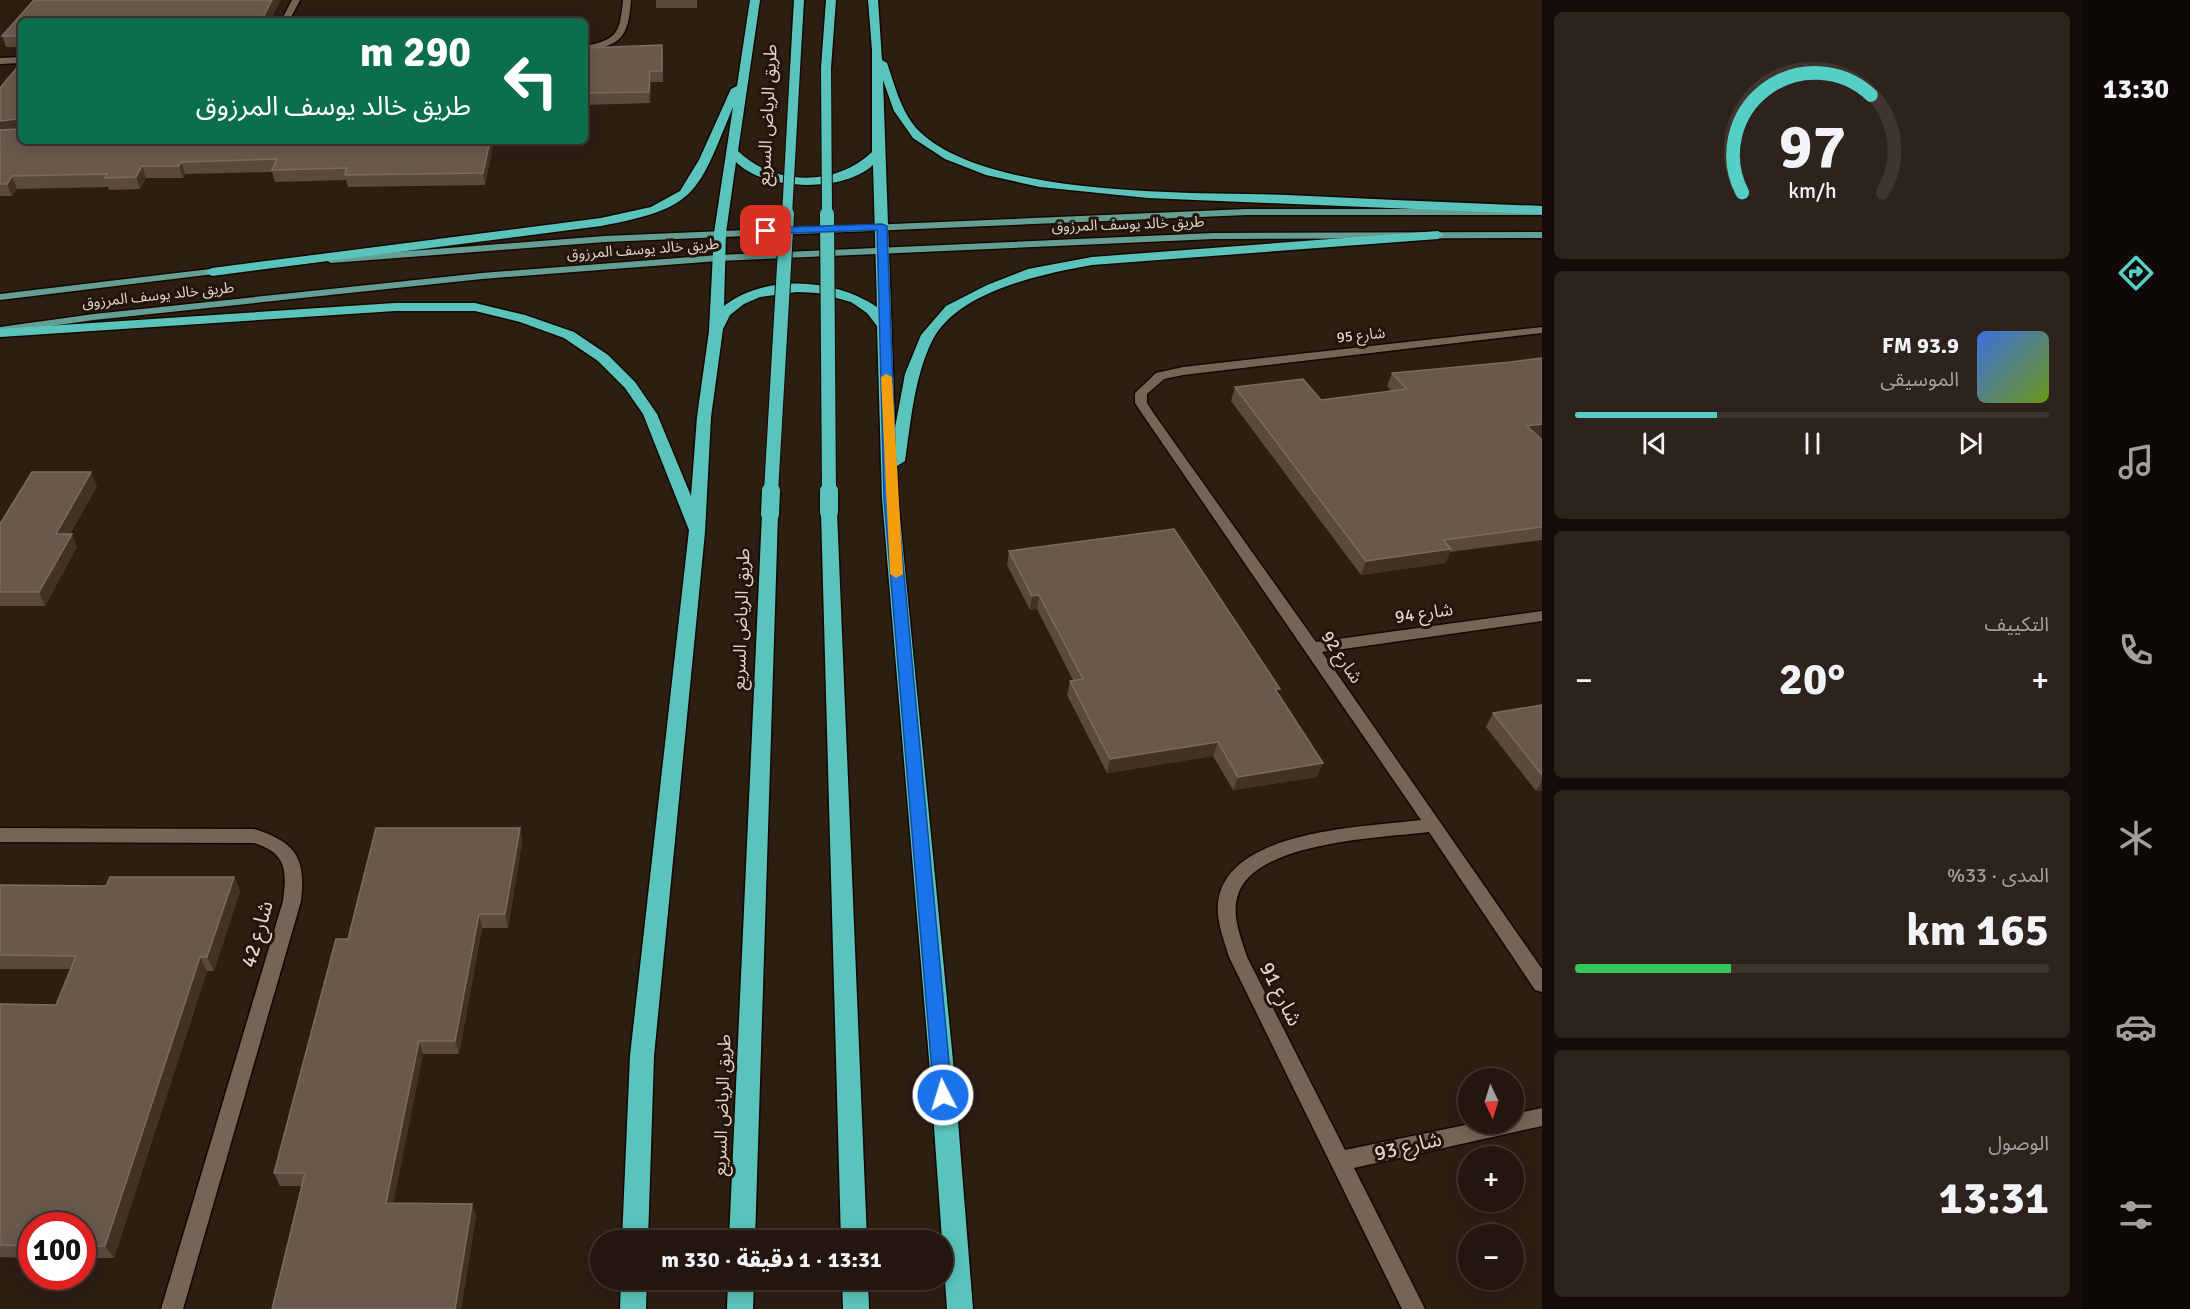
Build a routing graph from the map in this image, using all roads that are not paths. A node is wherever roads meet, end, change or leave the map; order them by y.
1 (296, 0) edge
2 (627, 0) edge
3 (755, 0) edge
4 (799, 0) edge
5 (831, 0) edge
6 (873, 0) edge
7 (287, 18) edge
8 (588, 48) edge
9 (877, 50) junction
10 (18, 60) edge
11 (0, 61) edge
12 (743, 74) junction
13 (733, 152) junction
14 (878, 153) junction
15 (1542, 211) edge
16 (882, 226) junction
17 (720, 233) junction
18 (1438, 235) junction
19 (1542, 235) edge
20 (883, 250) junction
21 (718, 258) junction
22 (212, 272) junction
23 (0, 297) edge
24 (884, 326) junction
25 (1542, 330) edge
26 (0, 331) edge
27 (716, 331) junction
28 (1184, 371) joint
29 (891, 498) junction
30 (697, 532) junction
31 (1542, 616) edge
32 (1312, 648) junction
33 (1433, 825) junction
34 (0, 835) edge
35 (1542, 984) edge
36 (1542, 1117) edge
37 (1524, 1121) edge
38 (1462, 1134) edge
39 (1341, 1161) junction
40 (635, 1230) edge
41 (742, 1230) edge
42 (854, 1230) edge
43 (634, 1290) edge
44 (741, 1290) edge
45 (855, 1290) edge
46 (172, 1309) edge
47 (633, 1309) edge
48 (740, 1309) edge
49 (856, 1309) edge
50 (960, 1309) edge
51 (1414, 1309) edge

1 - 7 street
2 - 8 street
3 - 12 highway
4 - 41 highway, طريق الرياض السريع, bridge
5 - 42 highway, bridge
6 - 9 highway
9 - 14 highway
9 - 15 highway
10 - 11 street
12 - 13 highway
12 - 22 highway
13 - 14 highway
13 - 17 highway
14 - 16 highway
15 - 16 main road, طريق خالد يوسف المرزوق
16 - 17 main road, طريق خالد يوسف المرزوق
16 - 20 highway
17 - 21 highway
17 - 22 main road, طريق خالد يوسف المرزوق
18 - 19 main road, طريق خالد يوسف المرزوق
18 - 20 main road, طريق خالد يوسف المرزوق
18 - 29 highway
20 - 21 main road, طريق خالد يوسف المرزوق
20 - 24 highway
21 - 26 main road, طريق خالد يوسف المرزوق
21 - 27 highway
22 - 23 main road, طريق خالد يوسف المرزوق
24 - 27 highway
24 - 29 highway
25 - 28 street, شارع 95
26 - 30 highway
27 - 30 highway
28 - 32 street, شارع 92
29 - 50 highway
30 - 40 highway
31 - 32 street, شارع 94
32 - 33 street, شارع 92
33 - 35 street, شارع 92
33 - 39 street, شارع 91
34 - 46 street, شارع 42
36 - 37 street, شارع 93
38 - 39 street, شارع 93
39 - 51 street, شارع 91
43 - 47 highway
44 - 48 highway
45 - 49 highway

